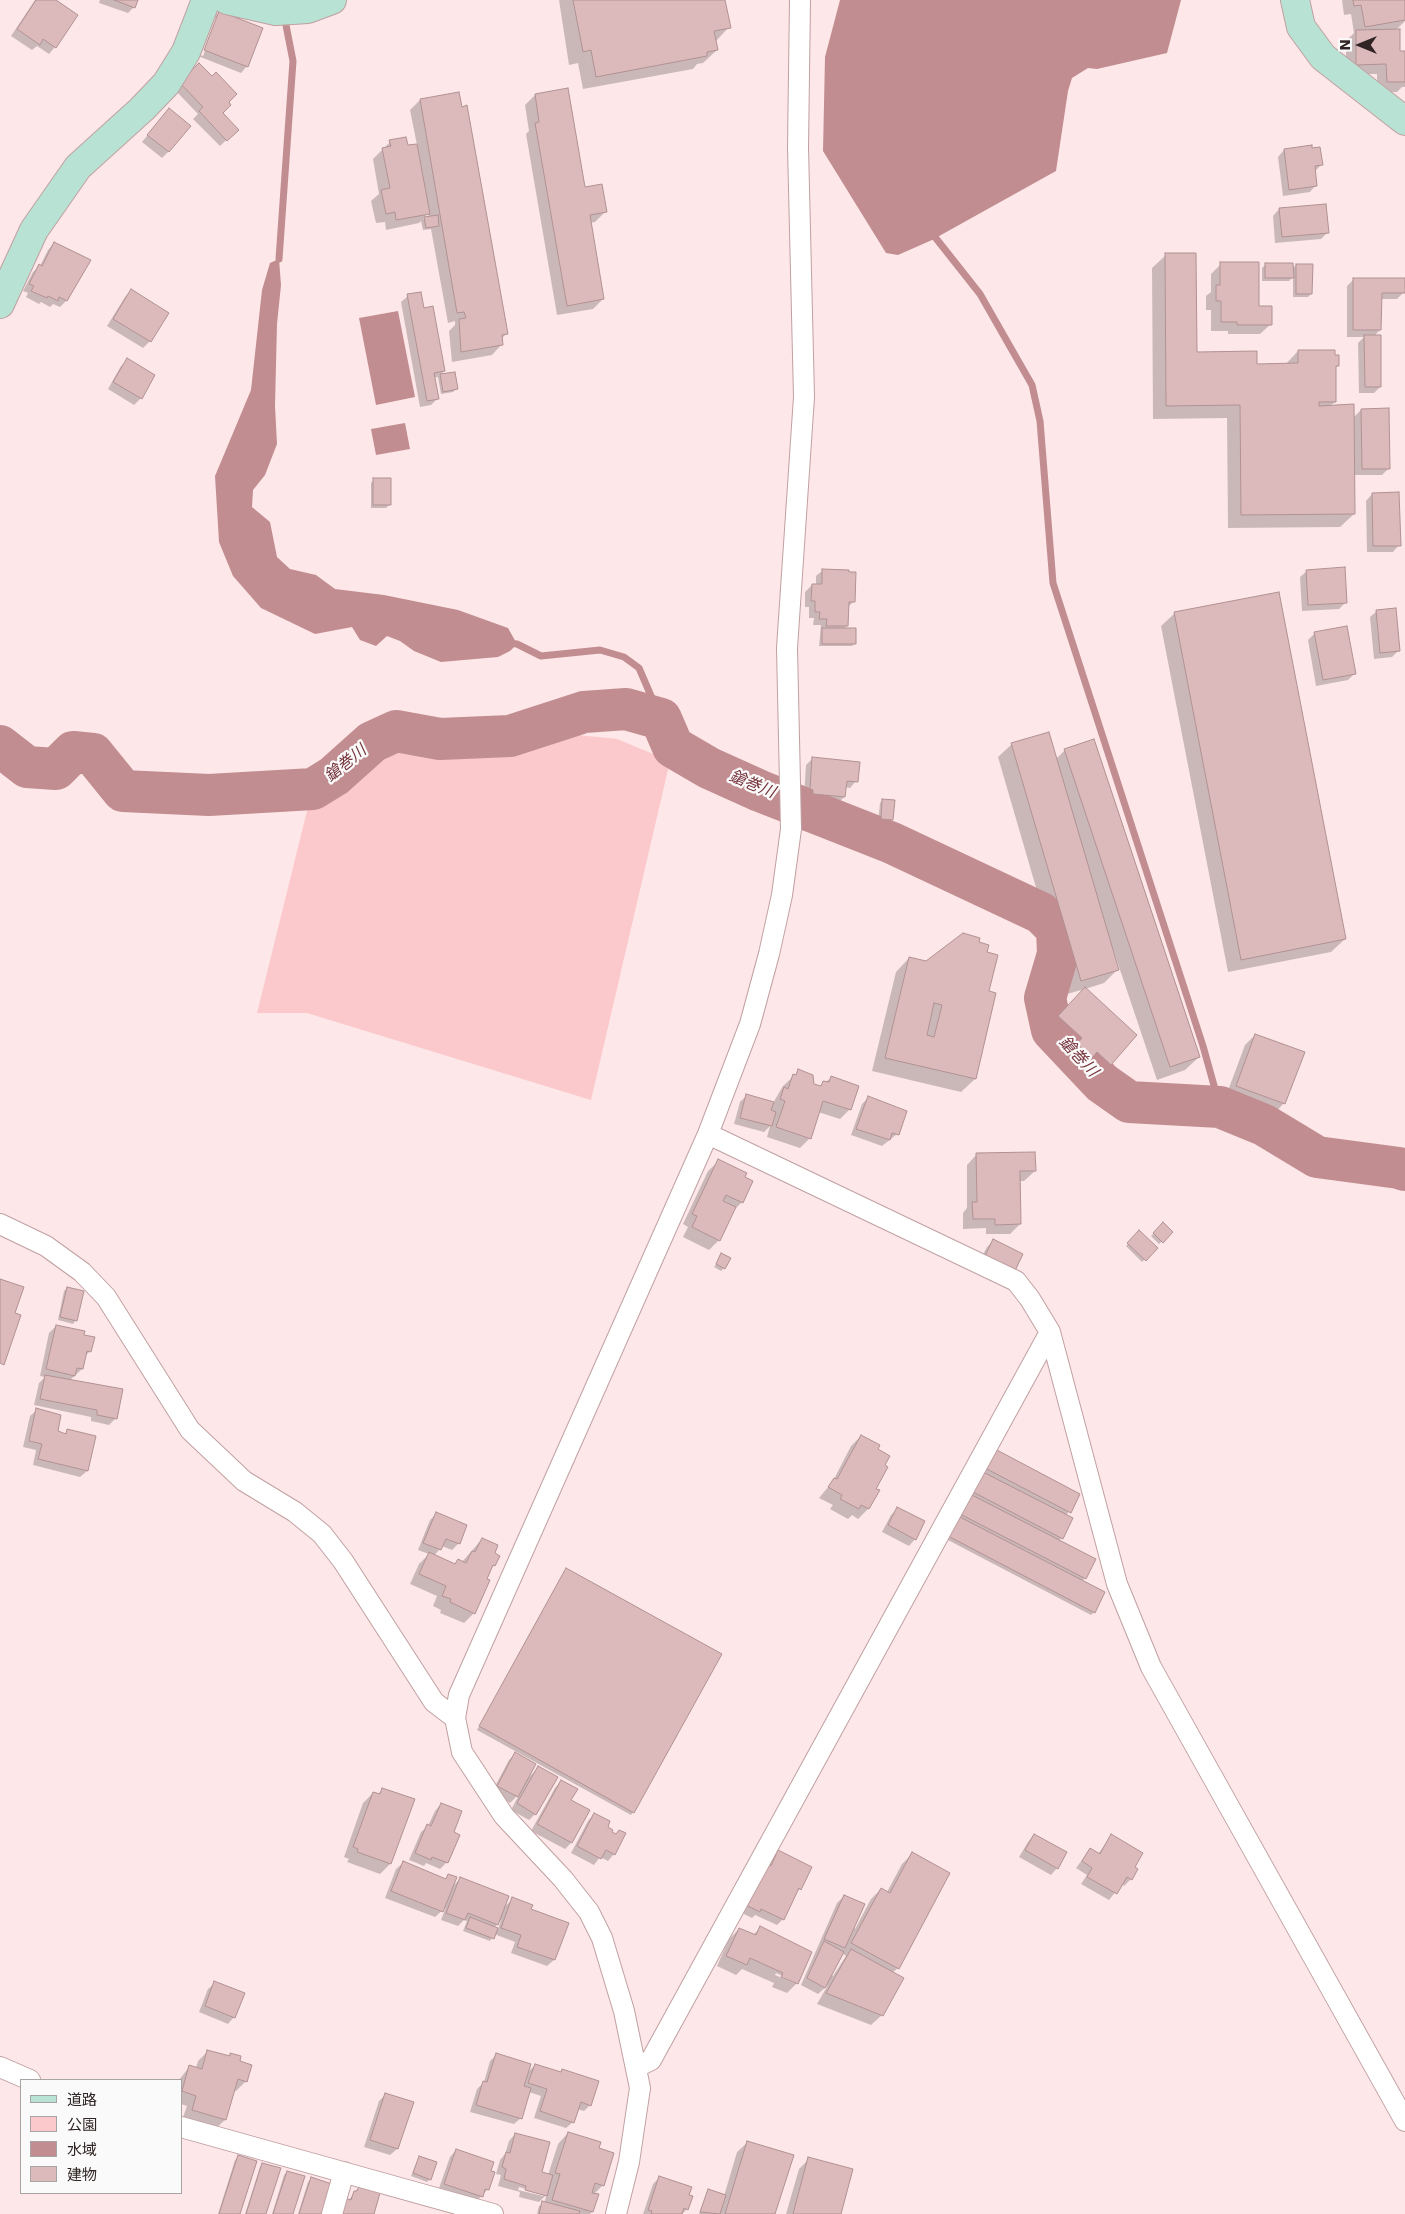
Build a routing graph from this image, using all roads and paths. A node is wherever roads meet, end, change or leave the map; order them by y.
1 (206, 0) edge
2 (227, 0) edge
3 (332, 0) edge
4 (800, 0) edge
5 (1295, 0) edge
6 (1405, 121) edge
7 (0, 304) edge
8 (708, 1134) junction
9 (0, 1224) edge
10 (1050, 1332) junction
11 (455, 1718) junction
12 (0, 2067) edge
13 (637, 2067) junction
14 (28, 2079) edge
15 (1405, 2121) edge
16 (182, 2127) edge
17 (344, 2172) junction
18 (332, 2214) edge
19 (494, 2214) edge
20 (616, 2214) edge

1 - 7 street
2 - 3 street
4 - 8 street
5 - 6 street
8 - 10 street
8 - 11 street
9 - 11 street
10 - 13 street
10 - 15 street
11 - 13 street
12 - 14 street
13 - 20 street
16 - 17 street
17 - 18 street
17 - 19 street

